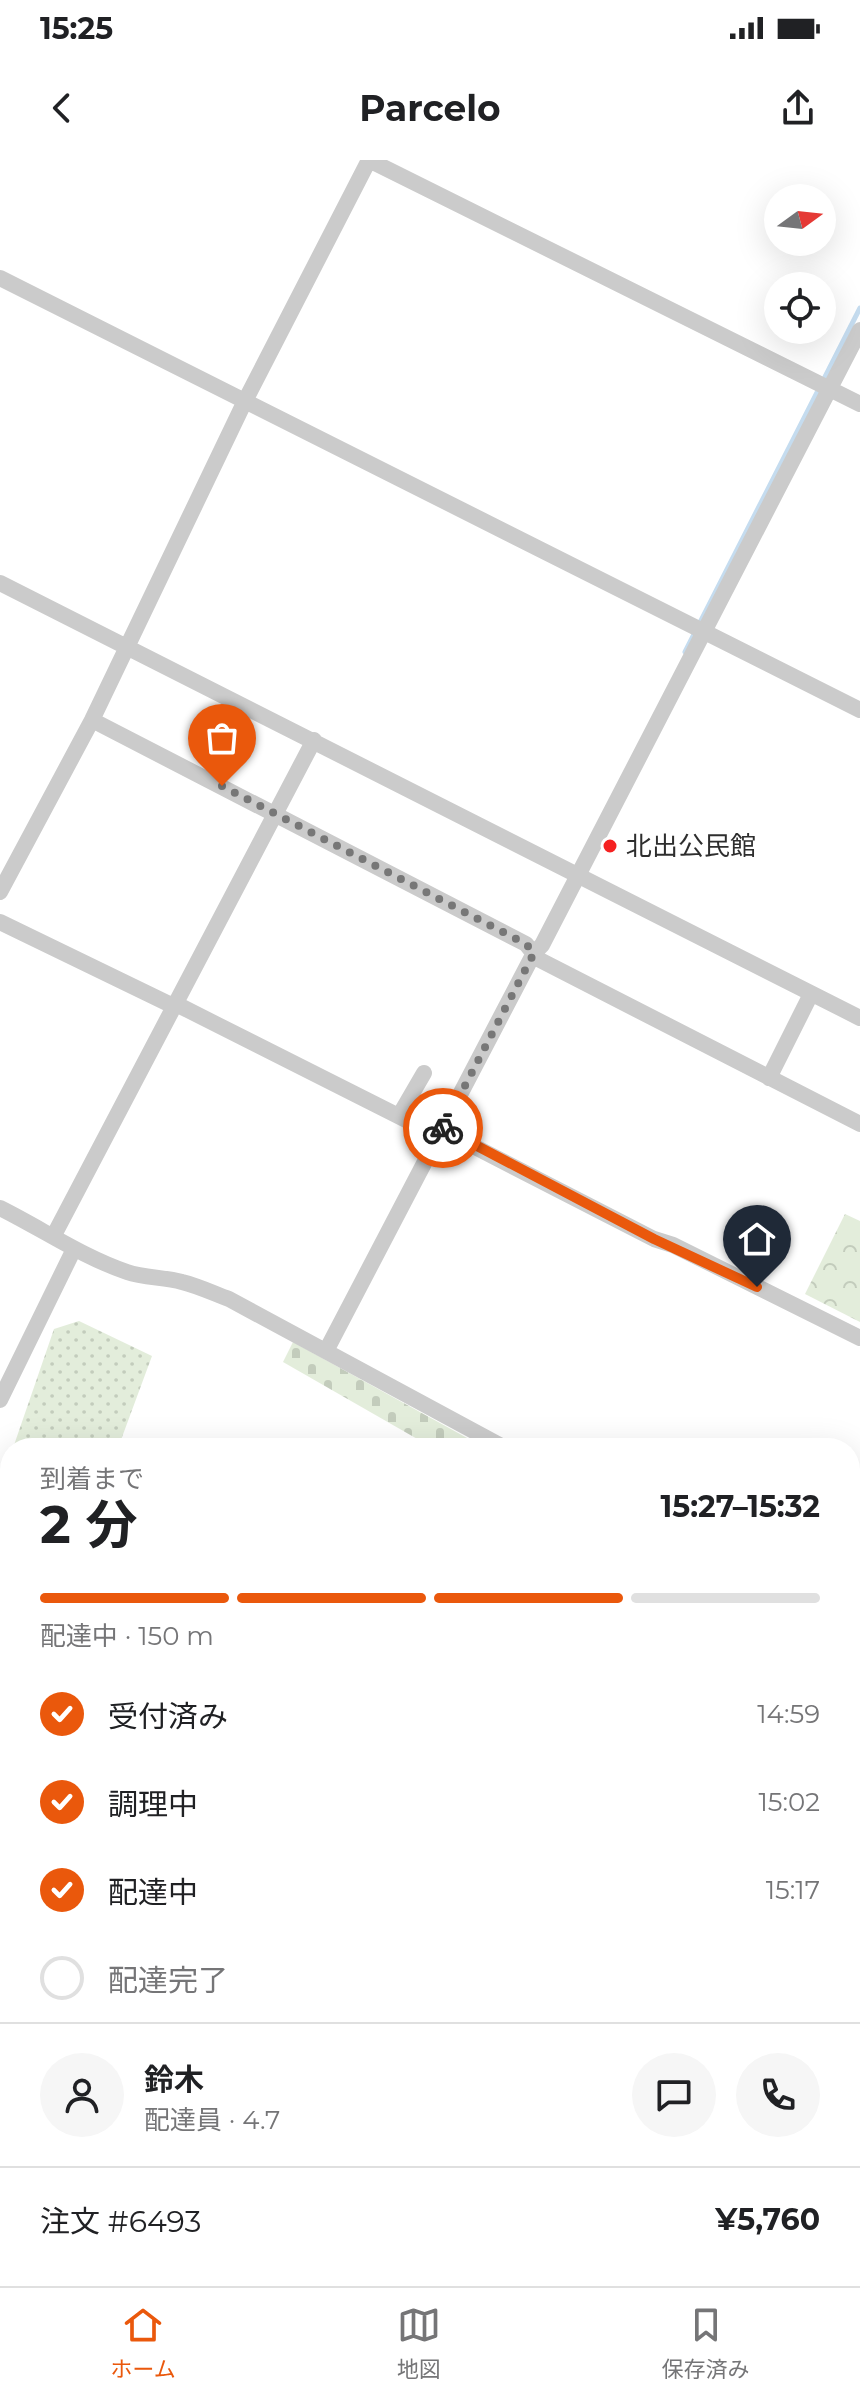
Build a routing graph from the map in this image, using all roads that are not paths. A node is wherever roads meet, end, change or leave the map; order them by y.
1 (0, 278) edge
2 (860, 330) edge
3 (822, 386) junction
4 (244, 403) junction
5 (860, 404) edge
6 (0, 583) edge
7 (700, 628) junction
8 (127, 647) junction
9 (860, 710) edge
10 (92, 720) junction
11 (314, 740) junction
12 (274, 813) junction
13 (577, 876) junction
14 (0, 892) edge
15 (0, 922) edge
16 (534, 953) junction
17 (811, 994) junction
18 (176, 1006) junction
19 (860, 1018) edge
20 (424, 1073) dead end
21 (769, 1078) junction
22 (399, 1116) junction
23 (860, 1124) edge
24 (440, 1133) junction
25 (0, 1208) edge
26 (54, 1235) junction
27 (73, 1251) junction
28 (860, 1338) edge
29 (326, 1351) junction
30 (0, 1400) edge
31 (483, 1438) edge

1 - 4 street
2 - 3 street
3 - 4 street
3 - 5 street
3 - 7 street
4 - 7 street
4 - 8 street
6 - 8 street
7 - 9 street
7 - 13 street
8 - 10 street
8 - 11 street
10 - 12 street
10 - 14 street
11 - 12 street
11 - 13 street
12 - 16 street
12 - 18 street
13 - 16 street
13 - 17 street
15 - 18 street
16 - 21 street
16 - 24 street
17 - 19 street
17 - 21 street
18 - 22 street
18 - 26 street
20 - 22 street
21 - 23 street
22 - 24 street
24 - 28 street
24 - 29 street
25 - 26 street
26 - 27 street
27 - 29 street
27 - 30 street
29 - 31 street

